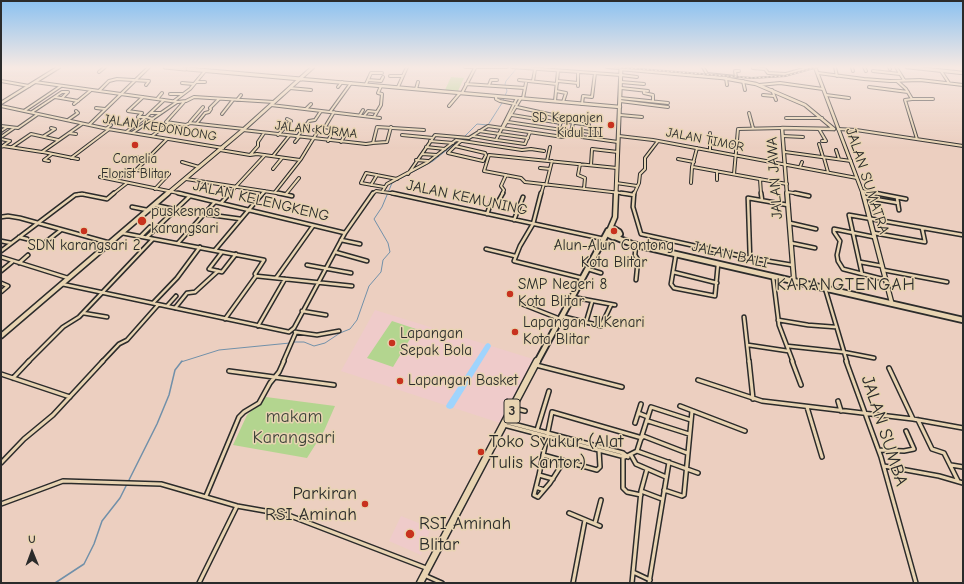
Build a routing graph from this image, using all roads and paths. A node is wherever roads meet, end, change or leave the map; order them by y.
1 (17, 94) edge
2 (49, 94) edge
3 (58, 94) edge
4 (66, 94) edge
5 (85, 94) edge
6 (121, 94) edge
7 (123, 94) edge
8 (162, 94) dead end
9 (183, 94) edge
10 (241, 94) dead end
11 (283, 94) edge
12 (343, 94) edge
13 (382, 94) edge
14 (460, 94) edge
15 (476, 94) edge
16 (522, 94) edge
17 (556, 94) edge
18 (566, 94) edge
19 (592, 94) edge
20 (620, 94) edge
21 (650, 94) edge
22 (781, 94) edge
23 (909, 94) edge
24 (763, 95) dead end
25 (826, 95) joint
26 (496, 96) junction
27 (774, 96) joint
28 (54, 97) junction
29 (143, 97) junction
30 (62, 98) junction
31 (219, 98) junction
32 (521, 98) junction
33 (849, 98) dead end
34 (156, 99) junction
35 (233, 99) junction
36 (912, 99) junction
37 (933, 99) dead end
38 (164, 100) junction
39 (237, 100) junction
40 (620, 100) junction
41 (776, 100) dead end
42 (78, 101) junction
43 (174, 101) junction
44 (555, 101) junction
45 (653, 101) junction
46 (178, 102) junction
47 (185, 102) junction
48 (563, 102) junction
49 (668, 103) dead end
50 (74, 104) dead end
51 (273, 104) junction
52 (311, 104) dead end
53 (514, 104) junction
54 (582, 104) junction
55 (1, 105) edge
56 (449, 106) dead end
57 (517, 106) junction
58 (203, 107) dead end
59 (620, 107) junction
60 (668, 107) dead end
61 (96, 108) dead end
62 (106, 109) junction
63 (306, 109) junction
64 (363, 110) dead end
65 (24, 111) junction
66 (76, 111) dead end
67 (322, 111) junction
68 (32, 112) junction
69 (330, 112) junction
70 (334, 112) junction
71 (377, 112) junction
72 (151, 113) junction
73 (749, 113) dead end
74 (39, 114) junction
75 (162, 114) junction
76 (222, 114) dead end
77 (512, 115) junction
78 (620, 115) junction
79 (360, 116) junction
80 (364, 116) junction
81 (146, 117) junction
82 (374, 117) junction
83 (642, 117) dead end
84 (380, 118) dead end
85 (786, 118) dead end
86 (822, 118) junction
87 (286, 119) dead end
88 (68, 120) junction
89 (154, 120) junction
90 (508, 120) junction
91 (561, 122) junction
92 (169, 123) junction
93 (190, 123) junction
94 (573, 123) junction
95 (82, 124) junction
96 (197, 124) junction
97 (584, 124) junction
98 (88, 125) junction
99 (111, 125) dead end
100 (589, 125) dead end
101 (1, 126) edge
102 (7, 127) junction
103 (14, 128) junction
104 (51, 128) dead end
105 (391, 128) junction
106 (503, 128) junction
107 (753, 128) junction
108 (782, 128) junction
109 (838, 128) junction
110 (107, 129) junction
111 (559, 129) junction
112 (819, 129) junction
113 (834, 129) junction
114 (244, 130) junction
115 (314, 130) dead end
116 (424, 130) dead end
117 (1, 131) edge
118 (479, 131) junction
119 (566, 131) junction
120 (126, 132) junction
121 (530, 132) junction
122 (571, 132) junction
123 (583, 132) junction
124 (69, 133) junction
125 (265, 133) junction
126 (346, 133) dead end
127 (710, 133) dead end
128 (76, 134) dead end
129 (133, 134) junction
130 (499, 134) junction
131 (278, 135) junction
132 (402, 135) dead end
133 (44, 136) junction
134 (152, 136) junction
135 (290, 136) junction
136 (473, 136) junction
137 (620, 136) junction
138 (783, 136) junction
139 (298, 137) junction
140 (458, 137) junction
141 (803, 137) dead end
142 (1, 138) edge
143 (432, 138) junction
144 (528, 138) junction
145 (167, 139) junction
146 (314, 139) junction
147 (596, 139) junction
148 (917, 139) junction
149 (59, 140) junction
150 (496, 140) junction
151 (328, 141) junction
152 (430, 141) junction
153 (458, 141) junction
154 (658, 141) junction
155 (822, 141) dead end
156 (295, 142) dead end
157 (341, 142) junction
158 (619, 142) junction
159 (372, 143) junction
160 (453, 143) junction
161 (819, 144) dead end
162 (729, 145) dead end
163 (2, 146) edge
164 (455, 146) junction
165 (737, 146) junction
166 (963, 146) edge
167 (12, 147) junction
168 (426, 147) junction
169 (550, 147) dead end
170 (697, 148) junction
171 (221, 149) junction
172 (445, 149) junction
173 (710, 150) junction
174 (836, 150) dead end
175 (544, 151) dead end
176 (42, 152) junction
177 (618, 152) junction
178 (784, 152) junction
179 (52, 154) junction
180 (421, 154) junction
181 (250, 155) junction
182 (265, 155) junction
183 (438, 155) junction
184 (736, 155) junction
185 (273, 156) junction
186 (133, 157) dead end
187 (823, 157) junction
188 (71, 158) junction
189 (283, 158) junction
190 (78, 159) dead end
191 (146, 159) junction
192 (678, 159) dead end
193 (300, 160) junction
194 (416, 160) junction
195 (839, 160) junction
196 (49, 161) dead end
197 (547, 161) junction
198 (552, 161) junction
199 (852, 161) junction
200 (182, 162) dead end
201 (428, 162) junction
202 (694, 162) junction
203 (802, 162) dead end
204 (580, 164) junction
205 (785, 164) junction
206 (591, 165) junction
207 (693, 166) junction
208 (199, 167) junction
209 (800, 167) junction
210 (540, 168) dead end
211 (618, 168) junction
212 (273, 169) dead end
213 (550, 169) junction
214 (136, 170) junction
215 (717, 171) junction
216 (828, 172) junction
217 (408, 174) junction
218 (734, 174) junction
219 (377, 175) junction
220 (506, 175) junction
221 (100, 177) dead end
222 (186, 178) junction
223 (299, 178) dead end
224 (857, 178) junction
225 (397, 179) junction
226 (116, 180) junction
227 (717, 180) dead end
228 (760, 180) junction
229 (128, 183) junction
230 (616, 183) junction
231 (691, 183) dead end
232 (787, 184) junction
233 (236, 185) junction
234 (372, 185) junction
235 (545, 185) junction
236 (636, 185) junction
237 (378, 186) junction
238 (384, 187) junction
239 (155, 188) junction
240 (584, 189) junction
241 (265, 191) junction
242 (862, 191) junction
243 (171, 192) junction
244 (275, 192) junction
245 (375, 192) junction
246 (382, 192) junction
247 (787, 192) junction
248 (616, 193) junction
249 (286, 194) junction
250 (632, 194) junction
251 (190, 196) junction
252 (292, 196) dead end
253 (809, 196) dead end
254 (523, 197) dead end
255 (864, 197) junction
256 (897, 198) junction
257 (906, 199) dead end
258 (762, 200) junction
259 (215, 202) junction
260 (221, 203) junction
261 (898, 203) junction
262 (156, 205) junction
263 (788, 205) junction
264 (132, 207) dead end
265 (174, 210) junction
266 (249, 210) junction
267 (899, 210) dead end
268 (149, 211) junction
269 (186, 212) dead end
270 (204, 214) junction
271 (487, 214) junction
272 (1, 217) edge
273 (615, 218) junction
274 (241, 219) junction
275 (870, 219) junction
276 (514, 220) junction
277 (37, 223) junction
278 (789, 223) junction
279 (533, 224) junction
280 (150, 226) dead end
281 (313, 226) junction
282 (922, 228) junction
283 (816, 229) dead end
284 (61, 230) junction
285 (608, 231) junction
286 (852, 232) junction
287 (122, 233) junction
288 (346, 233) junction
289 (620, 233) junction
290 (874, 235) junction
291 (963, 235) edge
292 (19, 237) junction
293 (141, 237) junction
294 (614, 237) junction
295 (146, 238) junction
296 (27, 239) dead end
297 (153, 239) junction
298 (604, 239) junction
299 (341, 240) junction
300 (1, 241) edge
301 (47, 241) dead end
302 (11, 243) junction
303 (110, 243) junction
304 (178, 243) junction
305 (791, 243) junction
306 (360, 244) dead end
307 (634, 244) junction
308 (200, 247) junction
309 (815, 248) dead end
310 (486, 249) dead end
311 (215, 250) junction
312 (1, 251) edge
313 (222, 252) junction
314 (335, 252) junction
315 (236, 254) junction
316 (676, 254) junction
317 (28, 255) dead end
318 (515, 256) junction
319 (1, 258) edge
320 (750, 258) junction
321 (12, 261) junction
322 (367, 261) dead end
323 (860, 262) junction
324 (19, 263) junction
325 (718, 264) junction
326 (307, 265) dead end
327 (793, 265) junction
328 (326, 267) junction
329 (882, 268) junction
330 (587, 269) junction
331 (1, 270) edge
332 (218, 271) junction
333 (673, 272) junction
334 (351, 273) dead end
335 (601, 273) dead end
336 (862, 274) junction
337 (256, 276) junction
338 (773, 277) junction
339 (68, 278) junction
340 (276, 278) junction
341 (582, 278) junction
342 (285, 279) junction
343 (931, 279) junction
344 (636, 280) dead end
345 (886, 280) junction
346 (794, 281) junction
347 (947, 282) dead end
348 (1, 283) edge
349 (716, 283) junction
350 (62, 284) junction
351 (318, 284) junction
352 (933, 285) dead end
353 (352, 286) dead end
354 (821, 288) junction
355 (1, 292) edge
356 (103, 293) junction
357 (176, 296) dead end
358 (572, 297) junction
359 (592, 302) junction
360 (153, 303) junction
361 (158, 304) junction
362 (522, 304) dead end
363 (892, 304) junction
364 (167, 306) junction
365 (176, 308) junction
366 (302, 311) junction
367 (83, 313) junction
368 (326, 315) dead end
369 (107, 317) dead end
370 (744, 317) dead end
371 (561, 318) junction
372 (225, 319) junction
373 (778, 320) junction
374 (963, 320) edge
375 (586, 322) junction
376 (258, 326) junction
377 (835, 327) junction
378 (1, 330) edge
379 (339, 331) dead end
380 (6, 332) junction
381 (291, 332) junction
382 (296, 332) junction
383 (1, 336) edge
384 (748, 345) junction
385 (787, 346) junction
386 (788, 351) junction
387 (843, 352) junction
388 (874, 358) dead end
389 (536, 364) junction
390 (889, 368) dead end
391 (229, 371) dead end
392 (1, 374) edge
393 (275, 377) junction
394 (13, 378) junction
395 (698, 380) dead end
396 (334, 384) dead end
397 (801, 385) dead end
398 (622, 388) dead end
399 (549, 391) dead end
400 (70, 397) junction
401 (753, 399) junction
402 (838, 401) dead end
403 (641, 404) dead end
404 (680, 406) dead end
405 (808, 407) junction
406 (513, 408) junction
407 (525, 411) dead end
408 (692, 411) junction
409 (841, 411) junction
410 (638, 412) junction
411 (866, 414) junction
412 (648, 419) junction
413 (913, 419) junction
414 (691, 420) junction
415 (918, 420) junction
416 (635, 423) dead end
417 (505, 424) junction
418 (963, 428) edge
419 (536, 430) junction
420 (745, 431) dead end
421 (906, 431) dead end
422 (689, 434) junction
423 (546, 435) junction
424 (643, 437) junction
425 (600, 449) junction
426 (879, 450) junction
427 (637, 451) junction
428 (687, 453) junction
429 (543, 455) junction
430 (622, 455) junction
431 (629, 456) junction
432 (822, 457) dead end
433 (564, 461) junction
434 (1, 462) edge
435 (669, 462) junction
436 (950, 465) junction
437 (884, 466) junction
438 (963, 467) edge
439 (646, 469) junction
440 (687, 469) junction
441 (698, 473) dead end
442 (539, 476) junction
443 (666, 477) junction
444 (553, 479) junction
445 (958, 481) junction
446 (963, 483) edge
447 (536, 487) junction
448 (544, 490) junction
449 (664, 490) junction
450 (641, 491) junction
451 (640, 495) junction
452 (206, 496) junction
453 (662, 499) junction
454 (601, 500) dead end
455 (1, 504) edge
456 (237, 506) junction
457 (569, 514) dead end
458 (585, 520) junction
459 (595, 523) junction
460 (600, 526) dead end
461 (427, 568) junction
462 (633, 572) junction
463 (424, 574) junction
464 (649, 582) edge
465 (199, 583) edge
466 (420, 583) edge
467 (442, 583) edge
468 (573, 583) edge
469 (632, 583) edge
470 (916, 583) edge

1 - 55 main road
2 - 65 street
3 - 28 street
4 - 30 street
5 - 42 street
6 - 62 street
7 - 29 street
8 - 34 street
9 - 43 street
10 - 39 street
11 - 51 main road
12 - 69 street
13 - 71 street
14 - 56 street
15 - 26 main road
16 - 32 street
17 - 44 street
18 - 48 street
19 - 54 street
20 - 40 main road
21 - 45 street
22 - 86 main road
23 - 36 street
24 - 27 street
25 - 33 street
25 - 109 main road, JALAN SUMATRA
26 - 32 main road
26 - 53 street
27 - 41 street
28 - 30 street
28 - 68 street
29 - 34 street
29 - 81 street
30 - 42 street
31 - 35 street
31 - 47 street
31 - 96 street
32 - 44 main road
32 - 53 street
32 - 57 street
34 - 38 street
35 - 39 street
35 - 76 street
36 - 37 street
36 - 148 street
38 - 43 street
38 - 72 street
39 - 51 street
40 - 45 street
40 - 59 main road
40 - 60 street
42 - 50 street
43 - 46 street
44 - 48 main road
45 - 49 street
46 - 47 street
46 - 75 street
47 - 92 street
48 - 54 main road
51 - 63 street
51 - 114 main road
52 - 63 street
53 - 57 street
53 - 90 street
54 - 59 main road
55 - 65 street, JALAN KEDONDONG
57 - 77 street
57 - 91 street
58 - 93 street
59 - 78 main road
61 - 62 street
62 - 98 street
63 - 67 street
64 - 79 street
65 - 68 street, JALAN KEDONDONG
66 - 88 street
67 - 69 street
67 - 139 street
68 - 74 street, JALAN KEDONDONG
69 - 70 street
70 - 79 street
70 - 151 street
71 - 80 street
71 - 82 street
72 - 75 street
72 - 81 street
73 - 107 street
74 - 88 street, JALAN KEDONDONG
74 - 103 street
75 - 89 street
77 - 90 street
77 - 91 street
78 - 83 street
78 - 137 main road
79 - 80 street
80 - 82 street
81 - 89 street
81 - 120 street
82 - 84 street
85 - 86 street
86 - 113 main road
87 - 131 street
88 - 95 street, JALAN KEDONDONG
89 - 129 street
90 - 106 street
90 - 111 street
91 - 94 street
91 - 111 street
92 - 93 street, JALAN KURMA
92 - 134 street
93 - 96 street, JALAN KURMA
94 - 97 street
94 - 122 street
95 - 98 street, JALAN KEDONDONG
95 - 124 street
96 - 114 street, JALAN KURMA
97 - 100 street
97 - 123 street
98 - 110 street, JALAN KEDONDONG
99 - 110 street
101 - 102 street
102 - 103 street
102 - 117 street
103 - 142 street
104 - 133 street
105 - 116 street, JALAN KURMA
105 - 159 street
105 - 159 street, JALAN KURMA
106 - 118 street
106 - 121 street
106 - 130 street
107 - 108 street
107 - 165 street
108 - 112 main road, JALAN JAWA
108 - 138 main road, JALAN JAWA
109 - 113 main road, JALAN JAWA
109 - 148 street
109 - 199 main road, JALAN SUMATRA
110 - 120 street, JALAN KEDONDONG
110 - 188 street
111 - 119 street
112 - 113 main road, JALAN JAWA
112 - 155 street
114 - 125 street, JALAN KURMA
114 - 171 main road
115 - 146 street
118 - 130 street
118 - 136 street
119 - 121 street
119 - 122 street
120 - 129 street, JALAN KEDONDONG
121 - 144 street
122 - 123 street
123 - 147 street
123 - 147 street
124 - 128 street
124 - 149 street
125 - 131 street, JALAN KURMA
125 - 181 street
126 - 157 street
127 - 173 street
129 - 134 street, JALAN KEDONDONG
130 - 144 street
130 - 150 street
131 - 135 street, JALAN KURMA
132 - 143 street
133 - 149 street
133 - 167 street
134 - 145 street, JALAN KEDONDONG
135 - 139 street, JALAN KURMA
135 - 185 street
136 - 140 street
136 - 150 street
137 - 154 street, JALAN TIMOR
137 - 158 main road
138 - 141 street
138 - 178 main road, JALAN JAWA
139 - 146 street, JALAN KURMA
139 - 156 street
140 - 143 street
140 - 153 street
142 - 163 street
143 - 152 street
144 - 150 street
145 - 171 street, JALAN KEDONDONG
145 - 191 street
146 - 151 street, JALAN KURMA
146 - 193 street
147 - 158 street
148 - 166 street
149 - 176 street
151 - 157 street, JALAN KURMA
152 - 160 street
152 - 168 street
153 - 160 street
153 - 164 street
153 - 175 street
154 - 170 street, JALAN TIMOR
154 - 236 street
157 - 159 street, JALAN KURMA
158 - 177 main road
160 - 172 street
161 - 187 street
162 - 165 street
163 - 167 street
164 - 164 street
165 - 184 street
167 - 176 street
168 - 172 street
168 - 180 street
169 - 197 street
170 - 173 street, JALAN TIMOR
170 - 202 street
171 - 181 street, JALAN KEDONDONG
171 - 208 main road
172 - 183 street
173 - 184 street, JALAN TIMOR
174 - 195 street
176 - 179 street
177 - 206 street
177 - 211 main road
178 - 187 street
178 - 205 main road, JALAN JAWA
179 - 188 street
179 - 196 street
180 - 183 street
180 - 194 street
181 - 182 street, JALAN KEDONDONG
182 - 185 street, JALAN KEDONDONG
182 - 233 street
183 - 201 street
184 - 205 street, JALAN TIMOR
184 - 218 street
185 - 189 street, JALAN KEDONDONG
186 - 191 street
187 - 195 street
187 - 216 street
188 - 190 street
189 - 193 street, JALAN KEDONDONG
189 - 212 street
191 - 214 street
192 - 202 street
193 - 244 street
194 - 201 street
194 - 217 street
195 - 199 street
197 - 198 street
197 - 220 street
198 - 204 street
198 - 213 street
199 - 224 main road, JALAN SUMATRA
200 - 208 street
201 - 217 street
202 - 207 street
203 - 209 street
204 - 206 street
204 - 240 street
205 - 209 street, JALAN TIMOR
205 - 232 main road, JALAN JAWA
206 - 211 street
207 - 215 street
207 - 231 street
208 - 222 main road
209 - 216 street, JALAN TIMOR
210 - 213 street
211 - 230 main road
213 - 235 street
214 - 226 street
214 - 239 street
215 - 218 street
215 - 227 street
216 - 224 street, JALAN TIMOR
217 - 225 street
218 - 228 street
219 - 225 street
219 - 234 street
219 - 234 street
220 - 235 street
220 - 271 street
221 - 226 street, JALAN KELENGKENG
222 - 233 street
222 - 243 main road
223 - 249 street
224 - 242 main road, JALAN SUMATRA
225 - 238 street
226 - 229 street, JALAN KELENGKENG
228 - 232 street
228 - 258 street
229 - 239 street, JALAN KELENGKENG
229 - 277 street
230 - 236 street
230 - 248 main road
232 - 247 main road, JALAN JAWA
233 - 241 street
233 - 260 street
234 - 237 street
235 - 240 street
235 - 279 street
236 - 250 street
237 - 238 street
237 - 245 street
238 - 246 street
239 - 243 street, JALAN KELENGKENG
240 - 248 street
241 - 244 street
241 - 266 street
242 - 255 main road, JALAN SUMATRA
242 - 256 street
243 - 251 street, JALAN KELENGKENG
243 - 262 main road
244 - 249 street
245 - 246 street, JALAN KEMUNING
245 - 288 street
246 - 271 street, JALAN KEMUNING
247 - 253 street
247 - 263 main road, JALAN JAWA
248 - 250 street
248 - 273 main road
249 - 252 street
250 - 320 street
251 - 259 street, JALAN KELENGKENG
251 - 265 street
254 - 276 street
255 - 261 street
255 - 275 main road, JALAN SUMATRA
256 - 257 street
256 - 261 street
258 - 263 street
258 - 320 street
259 - 260 street, JALAN KELENGKENG
259 - 270 street
260 - 266 street, JALAN KELENGKENG
261 - 267 street
262 - 265 street
262 - 268 main road
263 - 278 main road, JALAN JAWA
264 - 268 street
265 - 269 street
265 - 295 street
266 - 274 street
266 - 281 street, JALAN KELENGKENG
268 - 287 main road
270 - 274 street
270 - 304 street
271 - 276 street, JALAN KEMUNING
272 - 277 street
273 - 285 main road
273 - 289 main road
274 - 311 street
275 - 282 street
275 - 286 street
275 - 290 main road, JALAN SUMATRA
276 - 279 street, JALAN KEMUNING
277 - 284 street
277 - 292 street
278 - 283 street
278 - 305 main road, JALAN JAWA
279 - 298 street, JALAN KEMUNING
279 - 318 street
280 - 293 street
281 - 288 street, JALAN KELENGKENG
281 - 340 street
282 - 290 street
282 - 291 street
284 - 301 street
284 - 303 street
285 - 289 highway
285 - 294 highway
285 - 298 highway, 3
286 - 290 street
286 - 323 street
286 - 336 street
287 - 293 street
287 - 303 main road
288 - 299 street
289 - 294 highway
289 - 307 highway
290 - 329 main road, JALAN SUMATRA
292 - 296 street
292 - 302 street
293 - 295 street
294 - 298 highway
294 - 307 highway, JALAN BALI
295 - 297 street
297 - 304 street
297 - 356 street
298 - 330 highway, 3
299 - 306 street
299 - 314 street
300 - 302 street
302 - 312 street
303 - 339 main road
304 - 308 street
305 - 309 street
305 - 327 main road, JALAN JAWA
307 - 316 highway, JALAN BALI
307 - 344 street
308 - 311 street
308 - 360 street
310 - 318 street
311 - 313 street
313 - 315 street
313 - 332 street
314 - 322 street
314 - 328 street
315 - 332 street
315 - 337 street
316 - 325 highway, JALAN BALI
316 - 333 street
317 - 324 street
318 - 341 street
319 - 321 street
320 - 327 street
321 - 324 street
321 - 331 street
323 - 329 street
323 - 336 street
324 - 339 street
325 - 338 highway, JALAN BALI
325 - 349 street
326 - 328 street
327 - 346 main road, JALAN JAWA
328 - 334 street
328 - 351 street
329 - 343 street
329 - 345 main road, JALAN SUMATRA
330 - 335 street
330 - 341 highway, 3
332 - 365 street
333 - 349 street
333 - 349 street
336 - 345 street
337 - 340 street
337 - 372 street
338 - 346 highway, JALAN BALI
338 - 373 street
339 - 350 main road
340 - 342 street
341 - 358 highway, 3
342 - 351 street
342 - 376 street
343 - 347 street
343 - 352 street
345 - 363 main road, JALAN SUMATRA
346 - 354 highway, JALAN BALI
348 - 355 street
350 - 356 street
350 - 380 main road
351 - 353 street
351 - 366 street
354 - 363 highway, JALAN BALI
354 - 377 street, JALAN SUMBA
356 - 360 street
356 - 367 street
357 - 364 street
358 - 359 street
358 - 371 highway, 3
359 - 375 street
359 - 375 street
360 - 361 street
361 - 364 street
361 - 400 street
362 - 371 street
363 - 374 highway, JALAN BALI
364 - 365 street
365 - 372 street
366 - 368 street
366 - 381 street
367 - 369 street
367 - 394 street
370 - 384 street
371 - 375 street
371 - 389 highway, 3
372 - 376 street
373 - 377 street
373 - 385 street
376 - 381 street
377 - 387 street, JALAN SUMBA
378 - 380 street
379 - 382 street
380 - 383 main road
381 - 382 street
382 - 393 street
384 - 386 street
384 - 401 street
385 - 386 street
385 - 387 street
386 - 397 street
387 - 388 street
387 - 411 street, JALAN SUMBA
389 - 398 street
389 - 406 highway, 3
390 - 413 street
391 - 393 street
392 - 394 street
393 - 396 street
393 - 452 street
394 - 400 street
395 - 401 street
399 - 419 street
400 - 434 street
401 - 405 street
402 - 409 street
403 - 410 street
404 - 408 street
405 - 409 street
405 - 432 street
406 - 407 street
406 - 417 highway, 3
408 - 414 street
408 - 420 street
409 - 411 street
410 - 412 street
410 - 416 street
411 - 413 street
411 - 426 street, JALAN SUMBA
412 - 414 street
412 - 422 street
412 - 424 street
413 - 415 street
414 - 422 street
415 - 418 street
415 - 436 street
417 - 419 street
417 - 423 street
417 - 461 highway, 3
419 - 423 street
421 - 426 street
422 - 428 street
423 - 424 street
423 - 425 street
423 - 429 street
424 - 427 street
424 - 428 street
425 - 430 street
425 - 433 street
426 - 437 street, JALAN SUMBA
427 - 431 street
427 - 435 street
428 - 440 street
429 - 433 street
429 - 442 street
430 - 431 street
430 - 451 street
431 - 439 street
433 - 444 street
435 - 440 street
435 - 443 street
436 - 438 street
436 - 445 street
437 - 445 street
437 - 470 street, JALAN SUMBA
439 - 443 street
439 - 450 street
440 - 441 street
440 - 449 street
442 - 444 street
442 - 447 street
443 - 449 street
444 - 448 street
445 - 446 street
447 - 448 street
447 - 448 street
449 - 453 street
450 - 451 street
450 - 453 street
451 - 462 street
452 - 455 street
452 - 456 street
453 - 464 street
454 - 459 street
456 - 461 street
456 - 465 street
457 - 458 street
458 - 459 street
458 - 468 street
459 - 460 street
461 - 463 highway, 3
462 - 464 street
462 - 469 street
463 - 466 highway, 3
463 - 467 street

